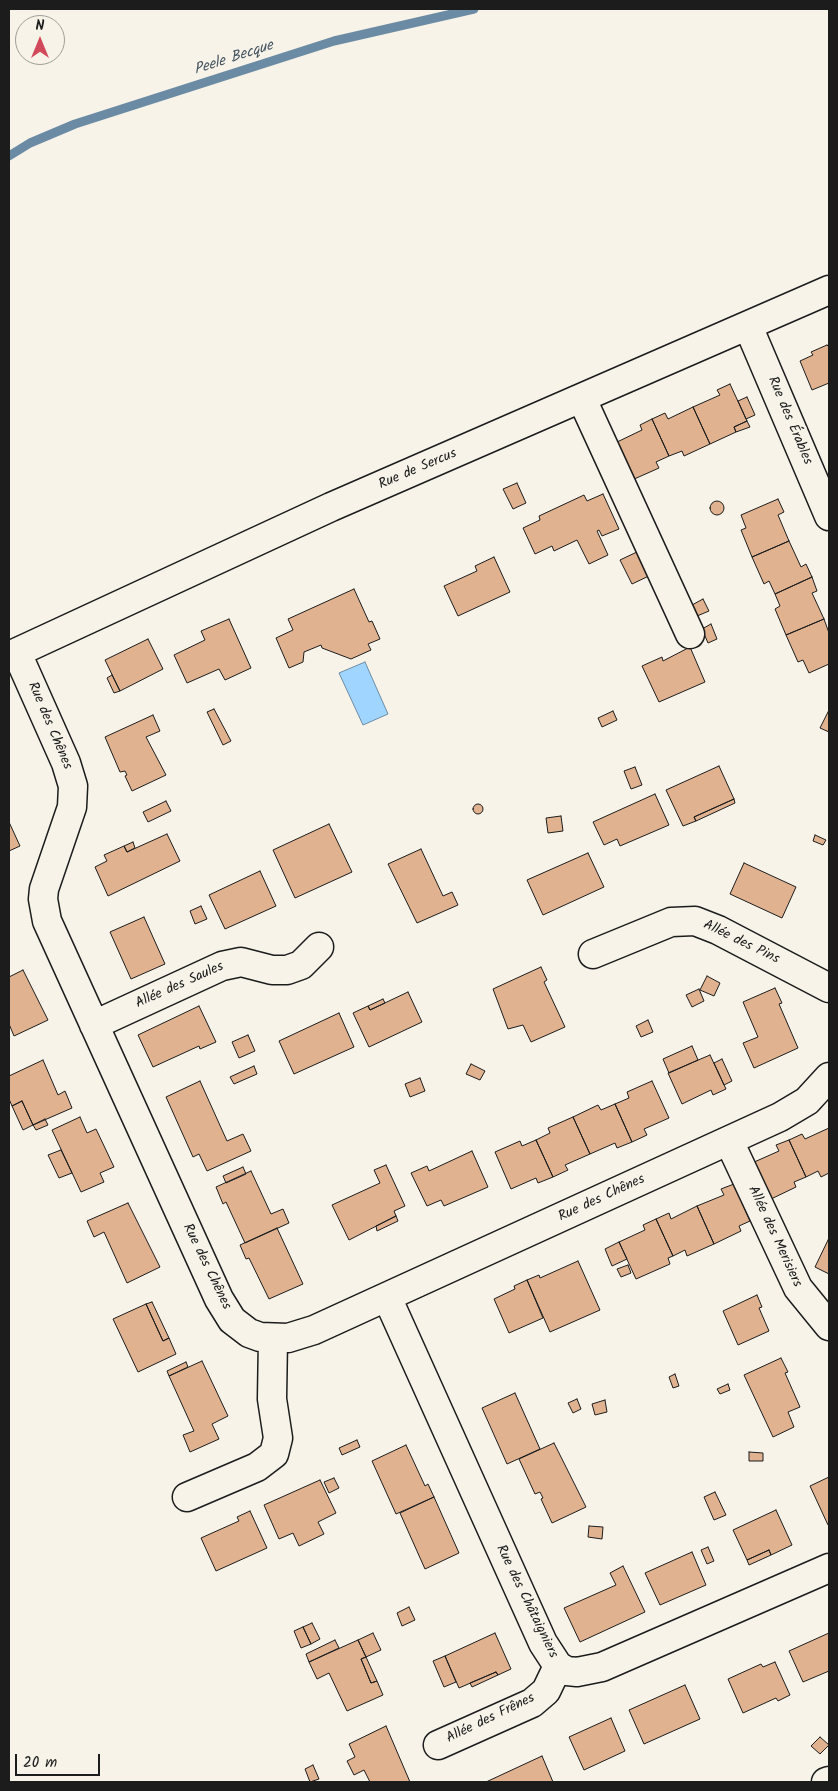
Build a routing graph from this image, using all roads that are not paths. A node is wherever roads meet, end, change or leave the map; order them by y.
1 (829, 290) edge
2 (748, 326) junction
3 (582, 399) junction
4 (829, 516) edge
5 (690, 634) dead end
6 (13, 654) edge
7 (319, 947) dead end
8 (593, 954) dead end
9 (829, 988) edge
10 (94, 1025) junction
11 (829, 1077) edge
12 (729, 1141) junction
13 (387, 1297) junction
14 (829, 1326) edge
15 (273, 1339) junction
16 (188, 1497) dead end
17 (829, 1568) edge
18 (558, 1666) junction
19 (438, 1745) dead end

1 - 2 street, Rue de Sercus
2 - 3 street, Rue de Sercus
2 - 4 street, Rue des Érables
3 - 5 street
3 - 6 street, Rue de Sercus
6 - 10 street, Rue des Chênes
7 - 10 street, Allée des Saules
8 - 9 street, Allée des Pins
10 - 15 street, Rue des Chênes
11 - 12 street, Rue des Chênes
12 - 13 street, Rue des Chênes
12 - 14 street, Allée des Merisiers
13 - 15 street, Rue des Chênes
13 - 18 street, Rue des Châtaigniers
15 - 16 street
17 - 18 street, Rue des Châtaigniers
18 - 19 street, Allée des Frênes

